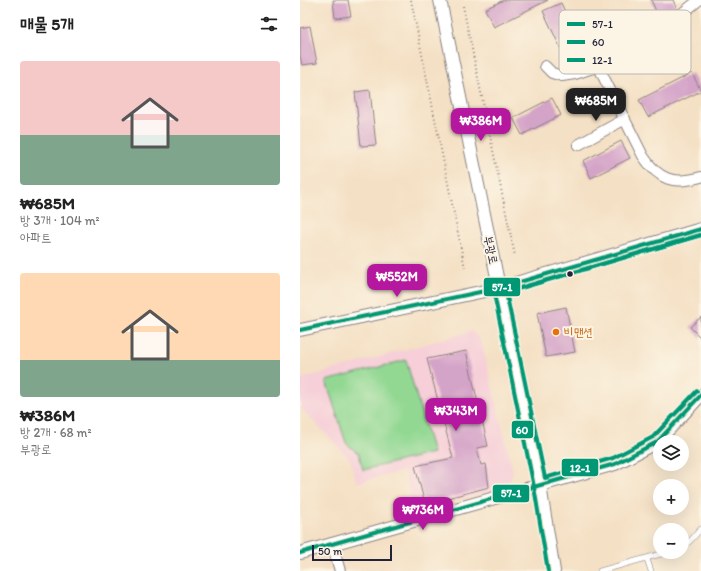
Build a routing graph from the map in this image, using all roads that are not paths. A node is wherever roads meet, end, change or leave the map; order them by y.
1 (440, 0) edge
2 (699, 0) edge
3 (686, 10) edge
4 (545, 66) dead end
5 (575, 74) edge
6 (602, 74) edge
7 (625, 119) junction
8 (578, 145) dead end
9 (701, 177) edge
10 (701, 229) edge
11 (498, 288) junction
12 (300, 330) edge
13 (701, 396) edge
14 (540, 486) junction
15 (701, 529) edge
16 (689, 542) edge
17 (332, 544) junction
18 (300, 553) edge
19 (653, 557) edge
20 (647, 559) junction
21 (340, 571) edge
22 (554, 571) edge
23 (600, 571) edge
24 (651, 571) edge

1 - 11 street, 부광로
2 - 3 street
4 - 5 street
6 - 7 street
7 - 8 street
7 - 9 street
10 - 11 street
11 - 12 street
11 - 14 street, 부광로
13 - 14 street
14 - 17 street
14 - 22 street, 부광로
15 - 16 lane
17 - 18 street
17 - 21 street
19 - 20 lane
20 - 23 lane
20 - 24 lane

